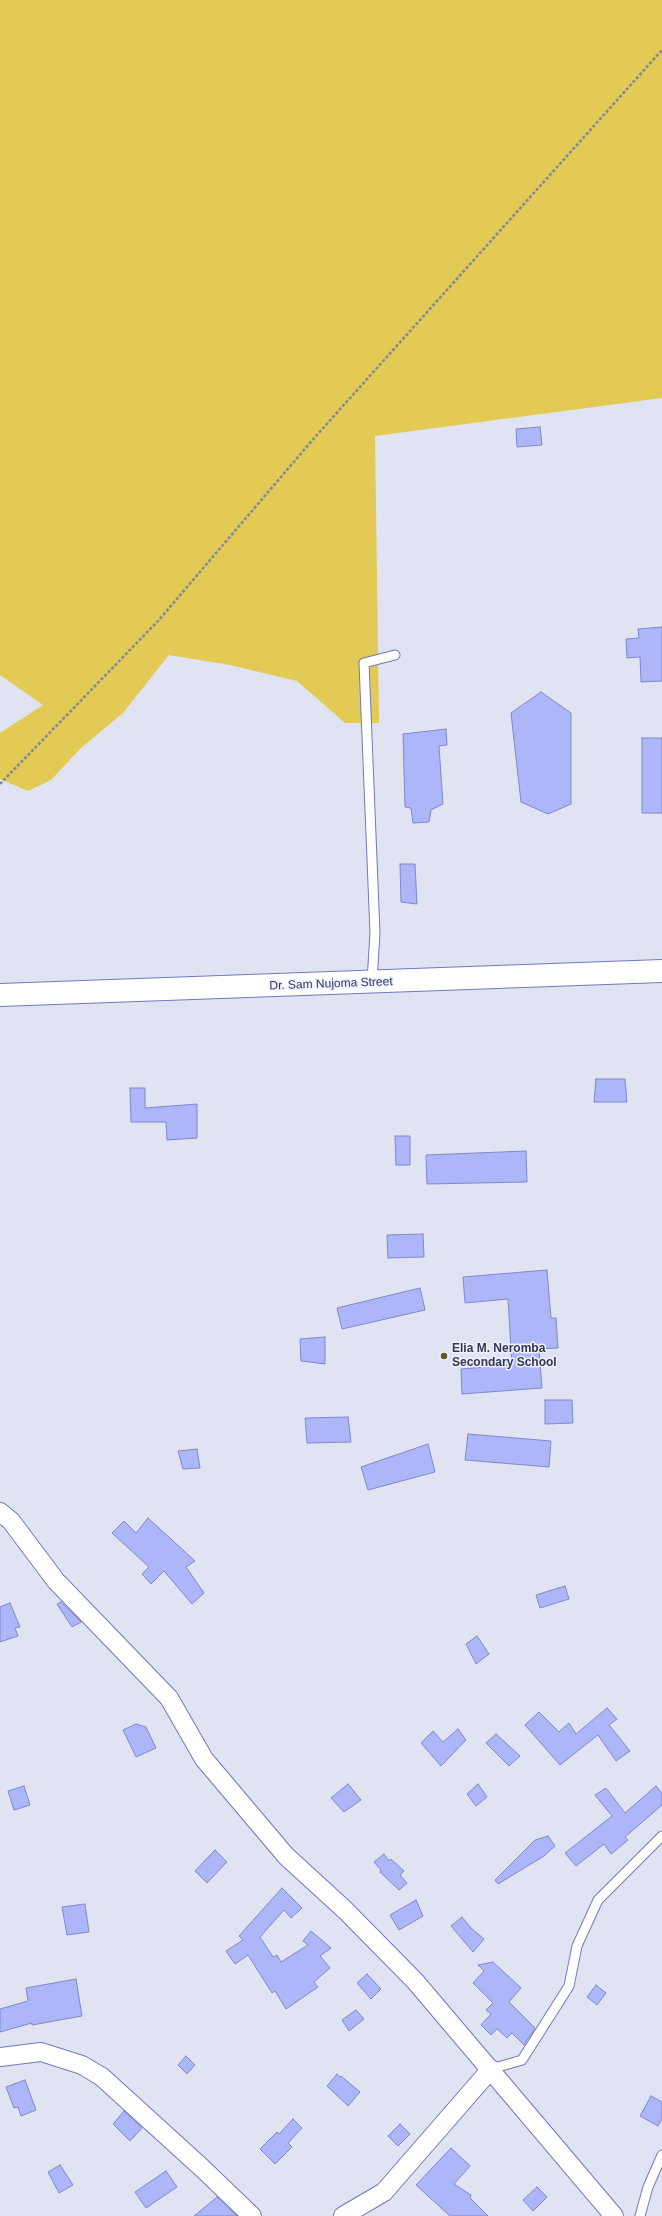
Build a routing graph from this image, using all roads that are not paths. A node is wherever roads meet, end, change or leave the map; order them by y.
1 (395, 655) dead end
2 (662, 971) edge
3 (372, 983) junction
4 (0, 996) edge
5 (0, 1512) edge
6 (662, 1836) edge
7 (0, 2057) edge
8 (490, 2069) junction
9 (662, 2156) edge
10 (252, 2216) edge
11 (343, 2216) edge
12 (614, 2216) edge
13 (640, 2216) edge

1 - 3 lane
2 - 3 street, Dr. Sam Nujoma Street
3 - 4 street, Dr. Sam Nujoma Street
5 - 8 street
6 - 8 lane
7 - 10 street
8 - 11 street
8 - 12 street
9 - 13 lane

